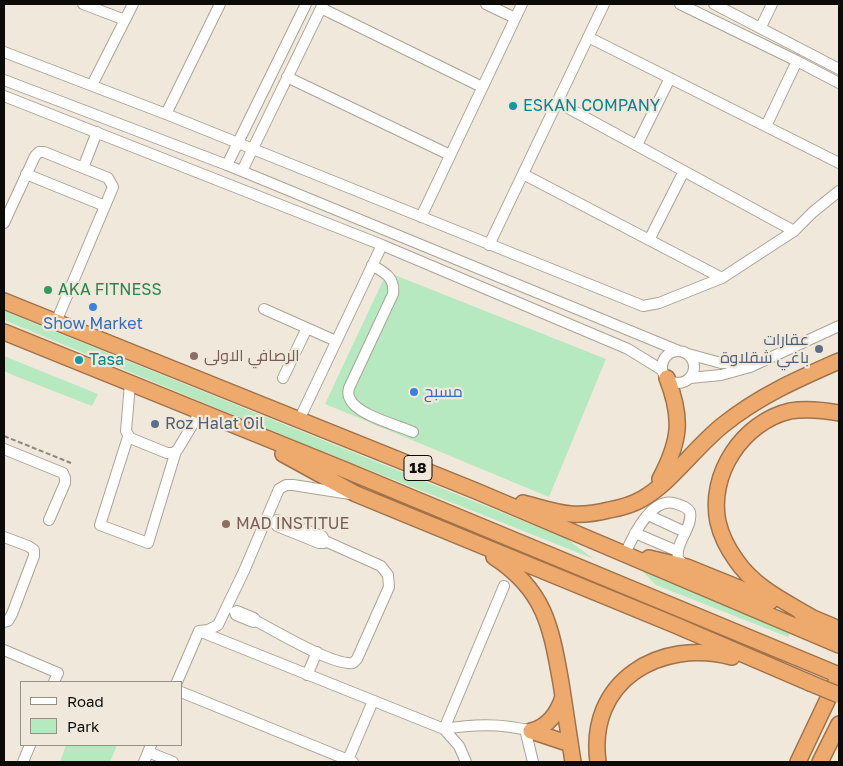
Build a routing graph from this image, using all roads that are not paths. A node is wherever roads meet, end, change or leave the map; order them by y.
1 (84, 4) edge
2 (133, 4) edge
3 (220, 4) edge
4 (486, 4) edge
5 (522, 4) edge
6 (604, 4) edge
7 (680, 4) edge
8 (714, 4) edge
9 (772, 4) edge
10 (303, 5) edge
11 (322, 6) edge
12 (515, 18) junction
13 (125, 20) junction
14 (761, 27) junction
15 (588, 37) junction
16 (4, 52) edge
17 (797, 61) junction
18 (839, 69) edge
19 (287, 77) junction
20 (670, 78) junction
21 (4, 80) edge
22 (839, 83) edge
23 (92, 85) junction
24 (482, 87) junction
25 (4, 96) edge
26 (557, 102) junction
27 (166, 114) junction
28 (766, 126) junction
29 (97, 132) junction
30 (238, 143) junction
31 (637, 145) junction
32 (253, 148) junction
33 (450, 155) junction
34 (839, 162) edge
35 (227, 165) junction
36 (83, 168) junction
37 (242, 171) junction
38 (684, 171) junction
39 (26, 174) junction
40 (523, 174) junction
41 (839, 191) edge
42 (105, 206) junction
43 (421, 217) junction
44 (4, 223) edge
45 (794, 231) junction
46 (649, 240) junction
47 (382, 245) junction
48 (489, 245) junction
49 (372, 265) junction
50 (722, 278) junction
51 (4, 301) edge
52 (264, 309) dead end
53 (56, 322) junction
54 (839, 326) edge
55 (307, 328) junction
56 (4, 332) edge
57 (336, 341) junction
58 (684, 352) junction
59 (765, 361) junction
60 (839, 361) edge
61 (665, 374) junction
62 (283, 378) dead end
63 (690, 378) junction
64 (130, 384) junction
65 (200, 412) junction
66 (839, 413) edge
67 (299, 420) junction
68 (239, 428) junction
69 (413, 432) dead end
70 (128, 437) junction
71 (4, 448) edge
72 (176, 451) junction
73 (476, 491) junction
74 (653, 492) junction
75 (356, 494) junction
76 (648, 515) junction
77 (49, 520) dead end
78 (685, 532) junction
79 (635, 533) junction
80 (4, 537) edge
81 (325, 540) dead end
82 (467, 541) junction
83 (677, 551) junction
84 (625, 554) junction
85 (686, 566) junction
86 (504, 586) dead end
87 (811, 617) junction
88 (256, 621) dead end
89 (4, 622) edge
90 (839, 629) edge
91 (199, 631) junction
92 (835, 643) edge
93 (4, 650) edge
94 (317, 652) junction
95 (780, 670) junction
96 (307, 675) junction
97 (839, 675) edge
98 (54, 681) edge
99 (177, 681) edge
100 (182, 692) edge
101 (839, 695) edge
102 (563, 697) junction
103 (372, 701) junction
104 (839, 724) edge
105 (444, 729) junction
106 (528, 730) junction
107 (570, 744) junction
108 (30, 746) edge
109 (150, 748) edge
110 (799, 760) edge
111 (23, 762) edge
112 (144, 762) edge
113 (173, 762) edge
114 (349, 762) edge
115 (466, 762) edge
116 (533, 762) edge
117 (573, 762) edge
118 (598, 762) edge
119 (820, 762) edge

1 - 13 street
2 - 13 street
3 - 27 street
4 - 12 street
5 - 12 street
6 - 15 street
7 - 17 street
8 - 14 street
9 - 14 street
10 - 30 street
11 - 19 street
11 - 24 street
12 - 24 street
13 - 23 street
14 - 18 street
15 - 20 street
15 - 26 street
16 - 23 street
17 - 22 street
17 - 28 street
19 - 32 street
19 - 33 street
20 - 28 street
20 - 31 street
21 - 35 street
23 - 27 street
24 - 33 street
25 - 29 street
26 - 31 street
26 - 40 street
27 - 30 street
28 - 34 street
29 - 36 street
29 - 47 street
30 - 32 street
30 - 35 street
31 - 38 street
32 - 37 street
32 - 43 street
33 - 43 street
35 - 37 street
36 - 39 street
36 - 42 street
37 - 58 street
38 - 45 street
38 - 46 street
39 - 42 street
39 - 44 street
40 - 46 street
40 - 48 street
41 - 45 street
42 - 53 street
43 - 48 street
45 - 50 street
46 - 50 street
47 - 49 street
47 - 61 street
48 - 50 street
49 - 57 street
49 - 69 street
51 - 53 highway, 18
52 - 55 street
53 - 67 highway, 18
54 - 59 street
55 - 57 street
55 - 62 street
56 - 64 highway, 18
57 - 67 street
58 - 59 street
58 - 61 street
58 - 63 street
59 - 63 street
60 - 74 highway
61 - 63 street
61 - 74 highway
64 - 65 highway, 18
64 - 70 street
65 - 68 highway, 18
65 - 72 street
66 - 87 highway
67 - 73 highway, 18
68 - 75 highway
68 - 97 highway, 18
70 - 72 street
70 - 72 street
71 - 77 street
73 - 74 highway
73 - 84 highway, 18
75 - 82 highway
75 - 91 street
76 - 78 street
76 - 78 street
76 - 79 street
78 - 83 street
79 - 83 street
79 - 84 street
80 - 89 street
81 - 94 street
82 - 95 highway
82 - 102 highway
83 - 85 street
84 - 85 highway
84 - 92 highway, 18
85 - 87 highway
86 - 105 street
87 - 90 highway
88 - 94 street
91 - 96 street
91 - 99 street
93 - 98 street
94 - 96 street
95 - 101 highway, bridge
95 - 118 highway
96 - 103 street
97 - 110 highway
100 - 114 street
102 - 106 highway
102 - 107 highway
103 - 105 street
103 - 114 street
104 - 119 highway
105 - 106 street
105 - 115 street
106 - 107 highway
106 - 116 street
107 - 117 highway
108 - 111 street
109 - 112 street
109 - 113 street

